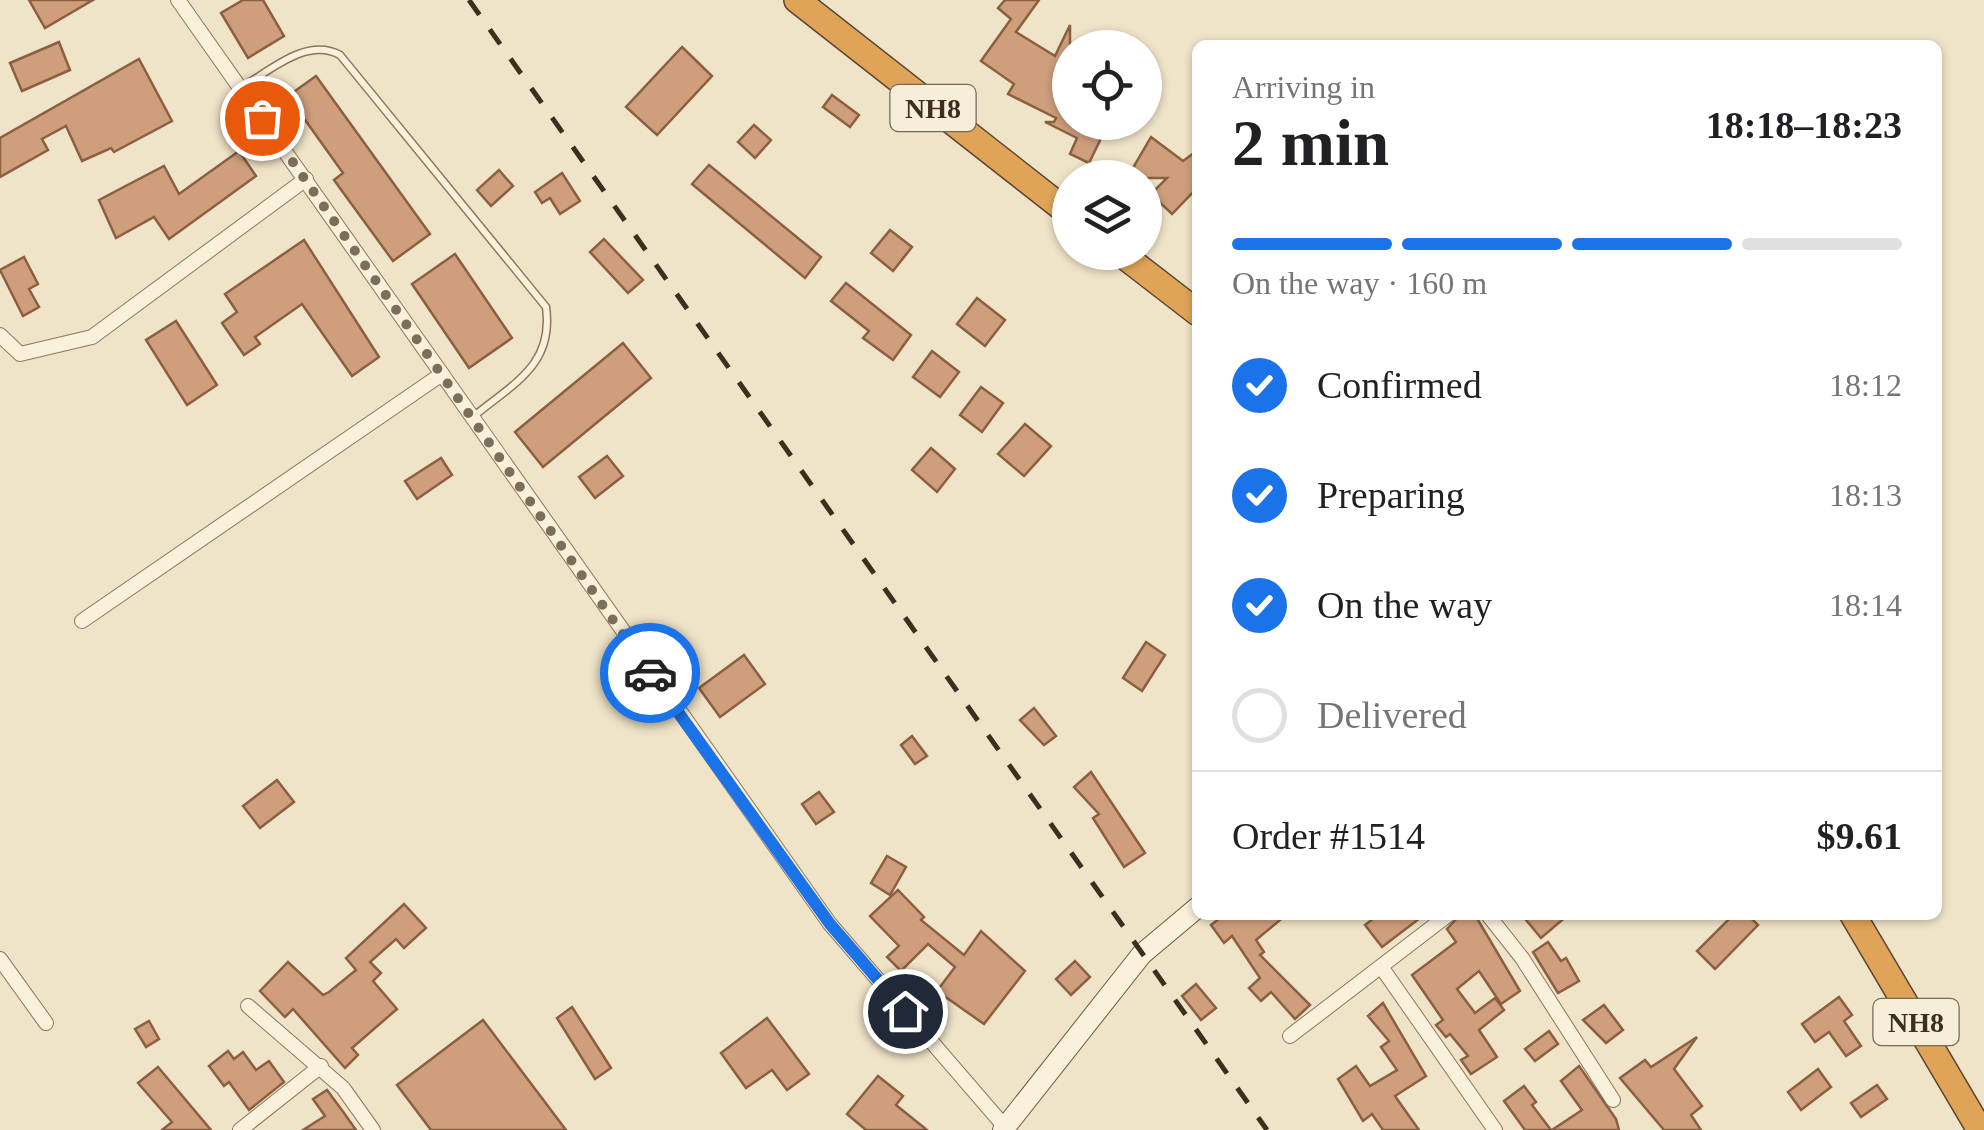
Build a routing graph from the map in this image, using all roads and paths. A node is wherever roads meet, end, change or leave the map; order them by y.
1 (178, 0) edge
2 (797, 0) edge
3 (240, 88) junction
4 (306, 179) junction
5 (1052, 200) edge
6 (1142, 270) edge
7 (1192, 308) edge
8 (0, 335) edge
9 (442, 374) junction
10 (472, 418) junction
11 (82, 620) dead end
12 (1192, 912) edge
13 (1442, 920) edge
14 (1492, 920) edge
15 (1856, 920) edge
16 (0, 959) edge
17 (1382, 968) junction
18 (248, 1006) dead end
19 (46, 1023) dead end
20 (1290, 1036) dead end
21 (321, 1066) junction
22 (1613, 1100) dead end
23 (1004, 1128) edge
24 (240, 1130) edge
25 (373, 1130) edge
26 (1495, 1130) edge
27 (1980, 1130) edge

1 - 3 street
2 - 5 highway, NH8
3 - 4 street
3 - 10 lane
4 - 8 street
4 - 9 street
6 - 7 highway
9 - 10 street
9 - 11 street
10 - 23 street
12 - 23 main road
13 - 17 street
14 - 22 street
15 - 27 highway, NH8
16 - 19 street
17 - 20 street
17 - 26 street
18 - 21 street
21 - 24 street
21 - 25 street

